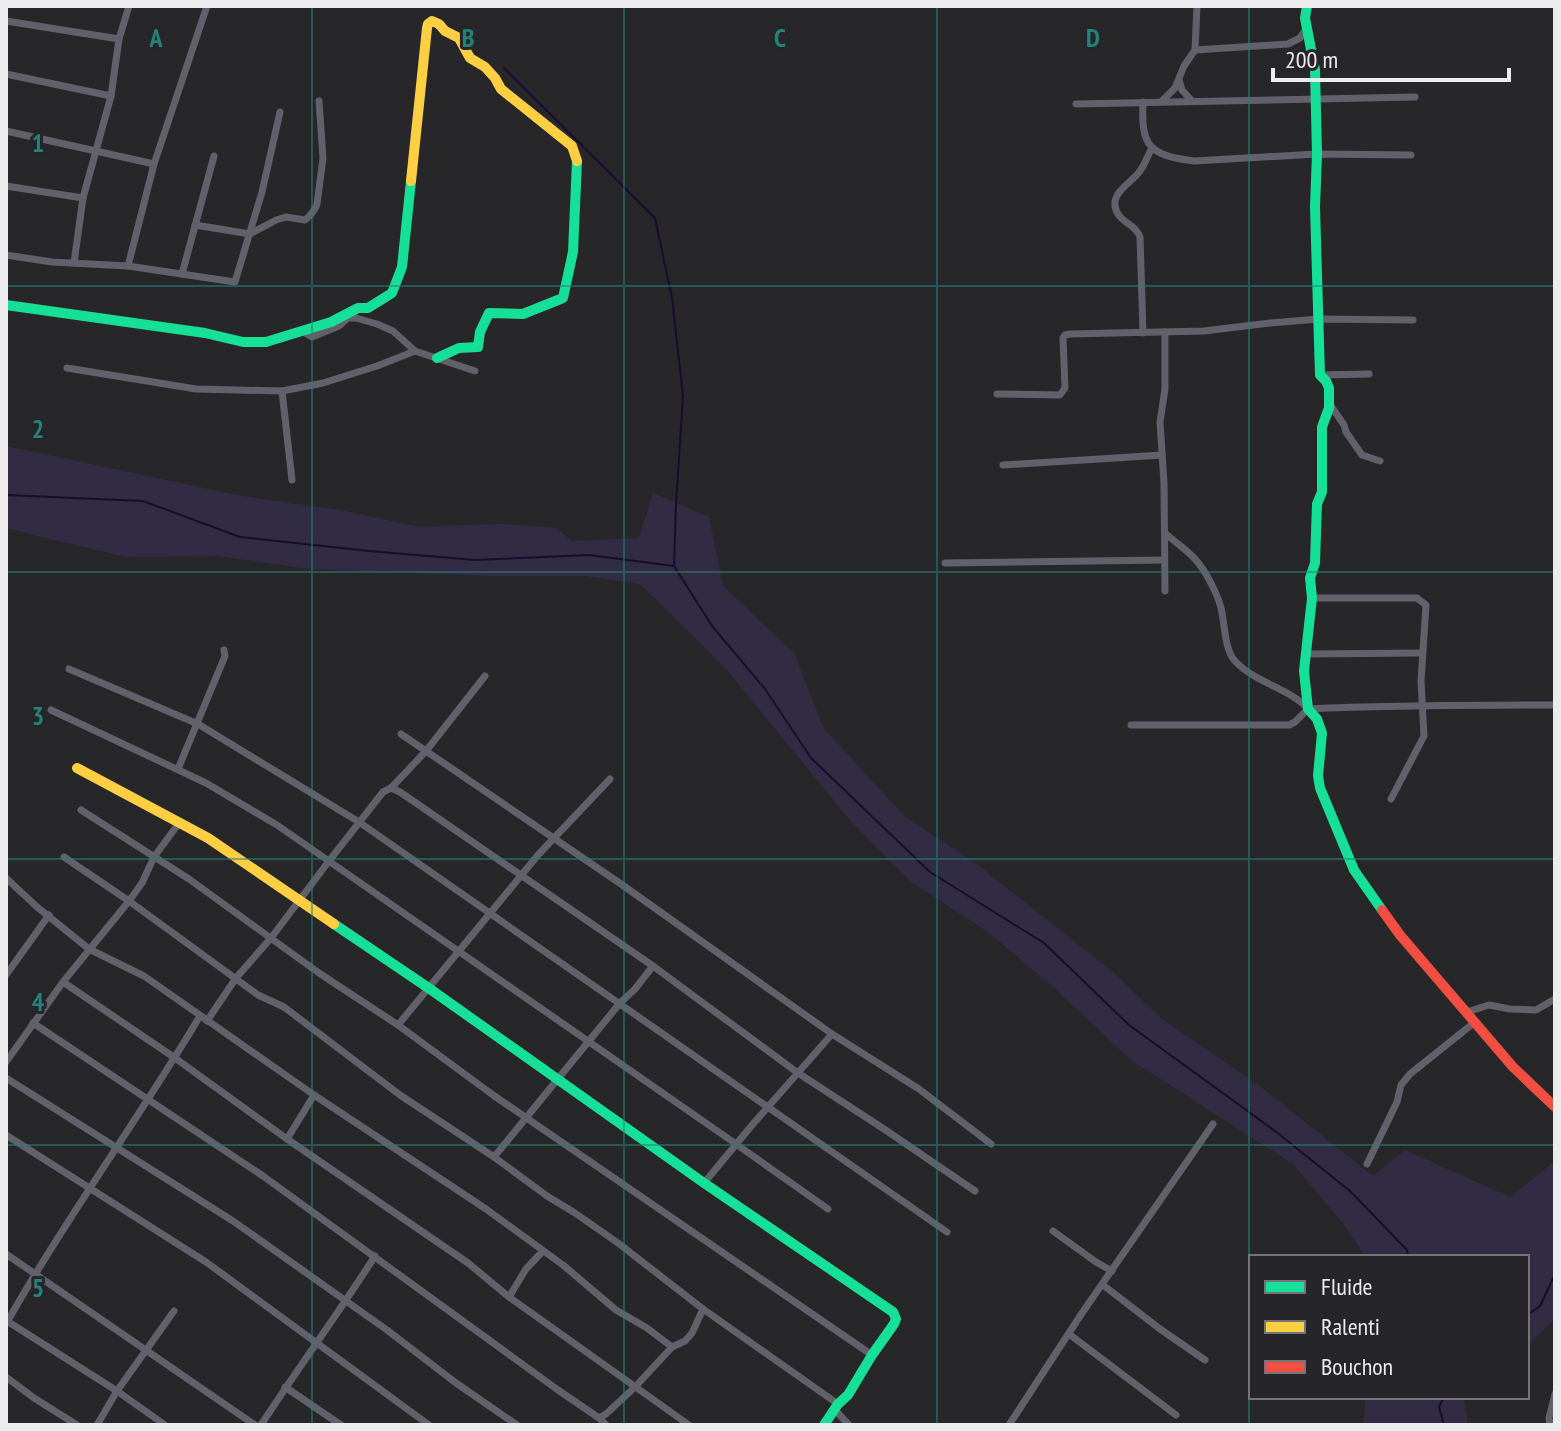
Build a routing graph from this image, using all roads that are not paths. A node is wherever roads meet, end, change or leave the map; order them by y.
1 (129, 6) edge
2 (207, 6) edge
3 (1197, 6) edge
4 (1307, 6) edge
5 (6, 21) edge
6 (1307, 27) junction
7 (119, 39) junction
8 (1195, 50) junction
9 (6, 74) edge
10 (1179, 80) junction
11 (111, 96) junction
12 (1415, 97) dead end
13 (1316, 98) junction
14 (319, 101) dead end
15 (1162, 101) junction
16 (1192, 101) junction
17 (1143, 102) junction
18 (1076, 104) dead end
19 (280, 112) dead end
20 (6, 131) edge
21 (1152, 148) junction
22 (96, 152) junction
23 (1317, 154) junction
24 (1411, 155) dead end
25 (214, 156) dead end
26 (154, 164) junction
27 (6, 186) edge
28 (83, 198) junction
29 (195, 225) junction
30 (250, 234) junction
31 (6, 255) edge
32 (74, 263) junction
33 (128, 266) junction
34 (182, 274) junction
35 (6, 305) edge
36 (1319, 319) junction
37 (1413, 320) dead end
38 (303, 332) junction
39 (1165, 332) junction
40 (1143, 333) junction
41 (415, 351) junction
42 (437, 358) junction
43 (67, 368) dead end
44 (475, 371) dead end
45 (1369, 374) dead end
46 (1320, 375) junction
47 (282, 391) junction
48 (997, 394) dead end
49 (1329, 403) junction
50 (1162, 455) junction
51 (1380, 461) dead end
52 (1003, 465) dead end
53 (292, 480) dead end
54 (1165, 533) junction
55 (1164, 560) junction
56 (945, 563) dead end
57 (1165, 591) dead end
58 (1312, 598) junction
59 (224, 650) dead end
60 (1422, 653) junction
61 (1305, 654) junction
62 (69, 669) dead end
63 (485, 676) dead end
64 (1421, 704) junction
65 (1555, 705) edge
66 (1308, 709) junction
67 (51, 710) dead end
68 (198, 724) junction
69 (1131, 725) dead end
70 (401, 734) dead end
71 (426, 751) junction
72 (77, 768) dead end
73 (178, 769) junction
74 (610, 779) dead end
75 (391, 788) junction
76 (1391, 799) dead end
77 (81, 810) dead end
78 (359, 822) junction
79 (179, 823) junction
80 (553, 837) junction
81 (64, 857) dead end
82 (154, 857) junction
83 (329, 861) junction
84 (521, 875) junction
85 (7, 880) edge
86 (300, 900) junction
87 (129, 901) junction
88 (489, 913) junction
89 (49, 915) junction
90 (271, 938) junction
91 (89, 949) junction
92 (459, 951) junction
93 (653, 966) junction
94 (6, 975) edge
95 (236, 978) junction
96 (63, 982) junction
97 (430, 989) junction
98 (1555, 999) edge
99 (620, 1003) junction
100 (1467, 1012) junction
101 (204, 1018) junction
102 (1475, 1022) junction
103 (33, 1023) junction
104 (398, 1025) junction
105 (832, 1034) junction
106 (589, 1042) junction
107 (175, 1058) junction
108 (6, 1062) edge
109 (798, 1073) junction
110 (6, 1078) edge
111 (558, 1081) junction
112 (314, 1095) junction
113 (148, 1100) junction
114 (767, 1107) junction
115 (1555, 1107) edge
116 (525, 1117) junction
117 (1213, 1124) dead end
118 (6, 1135) edge
119 (287, 1139) junction
120 (991, 1144) dead end
121 (735, 1145) junction
122 (117, 1149) junction
123 (494, 1157) junction
124 (1367, 1164) dead end
125 (704, 1183) junction
126 (90, 1188) junction
127 (975, 1191) dead end
128 (828, 1209) dead end
129 (1053, 1231) dead end
130 (947, 1232) dead end
131 (542, 1252) junction
132 (6, 1254) edge
133 (375, 1256) junction
134 (1112, 1271) junction
135 (35, 1274) junction
136 (1103, 1285) junction
137 (509, 1297) junction
138 (346, 1301) junction
139 (703, 1309) junction
140 (174, 1311) dead end
141 (7, 1323) edge
142 (1069, 1334) junction
143 (316, 1342) junction
144 (672, 1347) junction
145 (145, 1351) junction
146 (872, 1355) junction
147 (1205, 1360) dead end
148 (6, 1377) edge
149 (636, 1386) junction
150 (285, 1387) junction
151 (117, 1391) junction
152 (1555, 1394) edge
153 (837, 1407) junction
154 (1176, 1415) dead end
155 (599, 1418) junction
156 (77, 1425) edge
157 (97, 1425) edge
158 (165, 1425) edge
159 (258, 1425) edge
160 (341, 1425) edge
161 (429, 1425) edge
162 (517, 1425) edge
163 (606, 1425) edge
164 (689, 1425) edge
165 (824, 1425) edge
166 (849, 1425) edge
167 (1009, 1425) edge
168 (1550, 1425) edge

1 - 7 street
2 - 26 street
3 - 8 street
4 - 6 street
5 - 7 street
6 - 8 street
6 - 13 street
7 - 11 street
8 - 10 street
9 - 11 street
10 - 15 street
10 - 16 street
11 - 22 street
12 - 13 street
13 - 16 street
13 - 23 street
14 - 30 street
15 - 16 street
15 - 17 street
17 - 18 street
17 - 21 street
19 - 30 street
20 - 22 street
21 - 23 street
21 - 40 street
22 - 26 street
22 - 28 street
23 - 24 street
23 - 36 street
25 - 29 street
26 - 33 street
27 - 28 street
28 - 32 street
29 - 30 street
29 - 34 street
30 - 34 street
31 - 32 street
32 - 33 street
33 - 34 street
35 - 38 street
36 - 37 street
36 - 39 street
36 - 46 street
38 - 41 street
38 - 42 street
39 - 40 street
39 - 50 street
40 - 48 street
41 - 42 street
41 - 47 street
42 - 44 street
43 - 47 street
45 - 46 street
46 - 49 street
47 - 53 street
49 - 51 street
49 - 58 street
50 - 52 street
50 - 54 street
54 - 55 street
54 - 66 street
55 - 56 street
55 - 57 street
58 - 60 street
58 - 61 street
59 - 68 street
60 - 61 street
60 - 64 street
61 - 66 street
62 - 68 street
63 - 71 street
64 - 65 street
64 - 66 street
64 - 76 street
66 - 69 street
66 - 100 street
67 - 73 street
68 - 73 street
68 - 78 street
70 - 71 street
71 - 75 street
71 - 80 street
72 - 79 street
73 - 83 street
74 - 80 street
75 - 78 street
75 - 84 street
77 - 82 street
78 - 83 street
78 - 88 street
79 - 82 street
79 - 86 street
80 - 84 street
80 - 105 street
81 - 87 street
82 - 87 street
82 - 90 street
83 - 86 street
83 - 92 street
84 - 88 street
84 - 93 street
85 - 89 street
86 - 90 street
86 - 97 street
87 - 91 street
87 - 95 street
88 - 92 street
88 - 99 street
89 - 91 street
89 - 94 street
90 - 95 street
90 - 104 street
91 - 96 street
91 - 101 street
92 - 97 street
92 - 106 street
93 - 99 street
93 - 109 street
95 - 101 street
95 - 123 street
96 - 103 street
96 - 107 street
97 - 104 street
97 - 111 street
98 - 100 street
99 - 106 street
99 - 114 street
100 - 102 street
101 - 107 street
101 - 112 street
102 - 115 street
102 - 124 street
103 - 108 street
103 - 113 street
104 - 116 street
105 - 109 street
105 - 120 street
106 - 111 street
106 - 121 street
107 - 113 street
107 - 119 street
109 - 114 street
109 - 127 street
110 - 122 street
111 - 116 street
111 - 125 street
112 - 119 street
112 - 131 street
113 - 122 street
113 - 133 street
114 - 121 street
114 - 130 street
116 - 123 street
116 - 146 street
117 - 134 street
118 - 126 street
119 - 137 street
121 - 125 street
121 - 128 street
122 - 126 street
122 - 138 street
123 - 139 street
125 - 146 street
126 - 135 street
126 - 143 street
129 - 134 street
131 - 137 street
131 - 144 street
132 - 135 street
133 - 138 street
133 - 155 street
134 - 136 street
135 - 141 street
135 - 145 street
136 - 142 street
136 - 147 street
137 - 149 street
138 - 143 street
138 - 162 street
139 - 144 street
139 - 153 street
140 - 145 street
141 - 151 street
142 - 154 street
142 - 167 street
143 - 150 street
143 - 161 street
144 - 149 street
145 - 151 street
145 - 159 street
146 - 153 street
148 - 156 street
149 - 155 street
149 - 164 street
150 - 159 street
150 - 160 street
151 - 157 street
151 - 158 street
152 - 168 street
153 - 165 street
153 - 166 street
155 - 163 street

